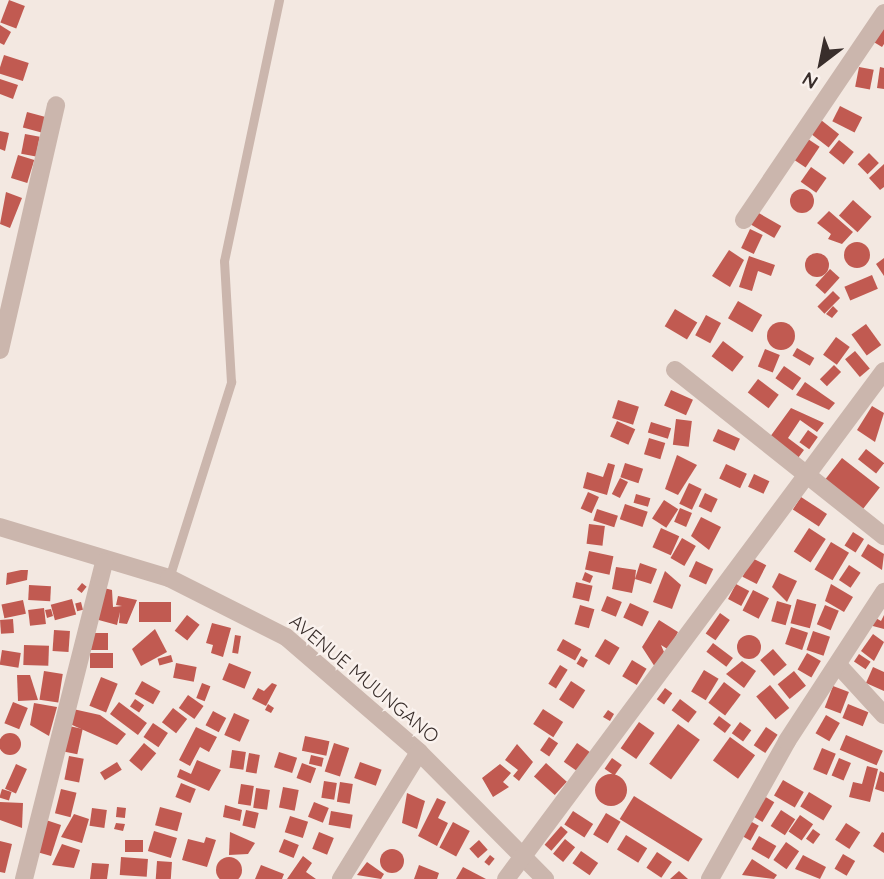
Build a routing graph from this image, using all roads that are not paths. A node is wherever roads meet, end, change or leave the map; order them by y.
1 (279, 0) edge
2 (884, 13) edge
3 (56, 104) dead end
4 (744, 220) dead end
5 (0, 350) edge
6 (675, 370) dead end
7 (884, 371) edge
8 (803, 477) junction
9 (0, 527) edge
10 (884, 536) edge
11 (104, 562) junction
12 (169, 578) junction
13 (884, 592) edge
14 (840, 667) junction
15 (884, 715) edge
16 (419, 752) junction
17 (524, 857) junction
18 (24, 879) edge
19 (341, 879) edge
20 (506, 879) edge
21 (545, 879) edge
22 (710, 879) edge

1 - 12 lane
2 - 4 street
3 - 5 street
6 - 8 street
7 - 8 street
8 - 10 street
8 - 17 street
9 - 11 street, AVENUE MUUNGANO
11 - 12 street, AVENUE MUUNGANO
11 - 18 street
12 - 16 street, AVENUE MUUNGANO
13 - 14 street
14 - 15 street
14 - 22 street
16 - 17 street, AVENUE MUUNGANO
16 - 19 street
17 - 20 street
17 - 21 street, AVENUE MUUNGANO

